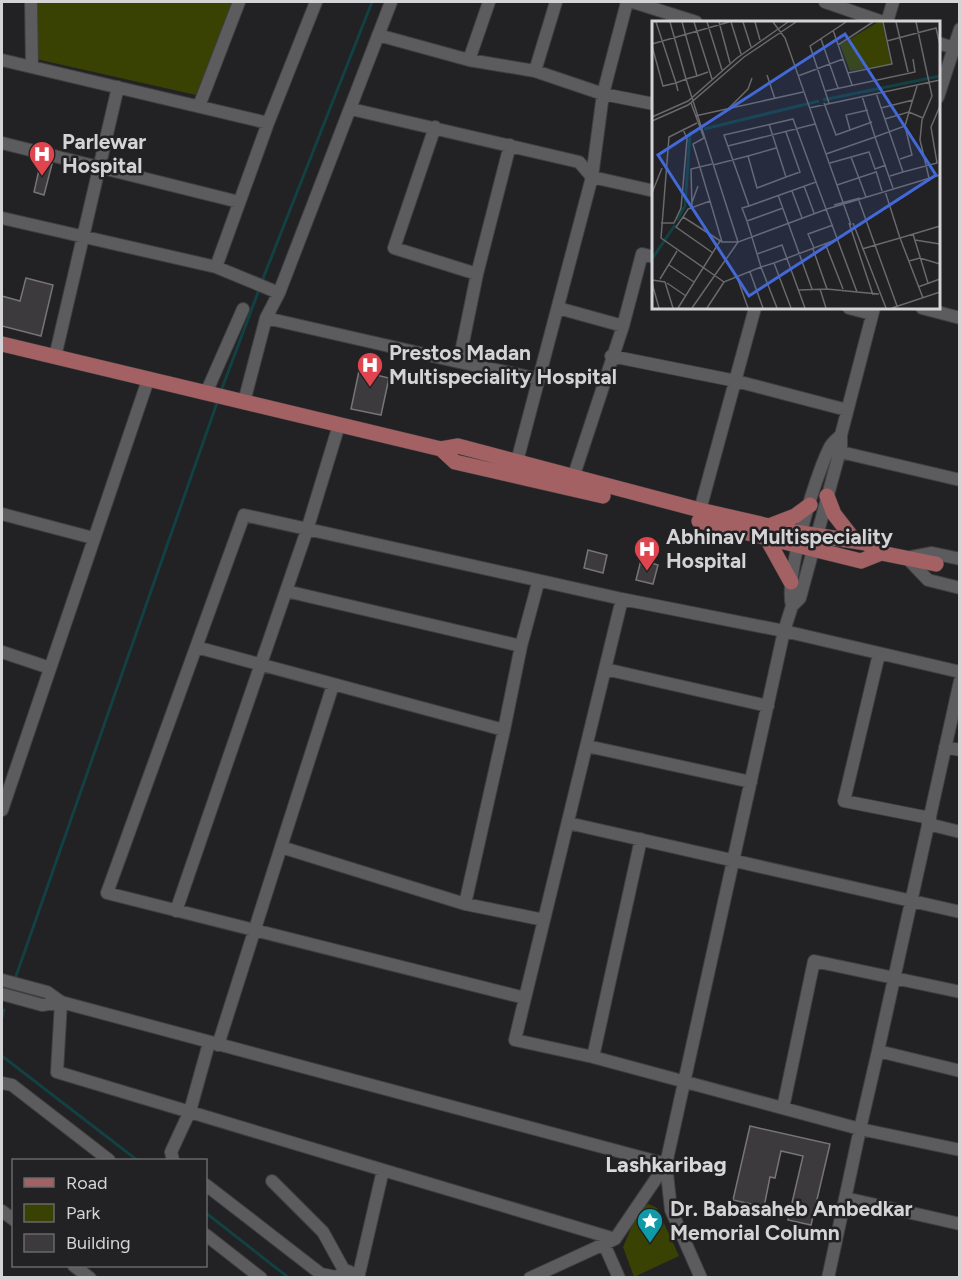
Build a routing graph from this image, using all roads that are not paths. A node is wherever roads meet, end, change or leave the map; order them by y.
1 (31, 2) edge
2 (239, 2) edge
3 (316, 2) edge
4 (391, 2) edge
5 (489, 2) edge
6 (556, 2) edge
7 (627, 2) edge
8 (633, 2) edge
9 (825, 2) edge
10 (893, 2) edge
11 (693, 21) edge
12 (882, 21) edge
13 (885, 21) edge
14 (960, 29) edge
15 (378, 35) junction
16 (940, 43) edge
17 (954, 48) junction
18 (2, 60) edge
19 (469, 60) junction
20 (32, 67) junction
21 (535, 71) junction
22 (118, 87) junction
23 (603, 94) junction
24 (940, 94) edge
25 (652, 104) edge
26 (199, 106) junction
27 (351, 109) junction
28 (268, 123) junction
29 (435, 128) junction
30 (2, 142) edge
31 (510, 145) junction
32 (99, 165) junction
33 (592, 177) junction
34 (652, 191) edge
35 (239, 202) junction
36 (2, 218) edge
37 (81, 238) junction
38 (652, 256) edge
39 (216, 267) junction
40 (477, 274) junction
41 (276, 292) junction
42 (558, 308) junction
43 (243, 309) dead end
44 (755, 309) edge
45 (857, 309) edge
46 (926, 309) edge
47 (873, 311) edge
48 (266, 318) junction
49 (960, 318) edge
50 (623, 326) junction
51 (2, 344) edge
52 (611, 356) junction
53 (55, 357) junction
54 (459, 362) junction
55 (539, 379) junction
56 (148, 380) junction
57 (736, 381) junction
58 (207, 393) junction
59 (237, 401) junction
60 (847, 410) junction
61 (339, 425) junction
62 (834, 451) junction
63 (515, 470) junction
64 (573, 478) junction
65 (960, 480) edge
66 (827, 496) junction
67 (810, 505) junction
68 (700, 510) junction
69 (2, 514) edge
70 (307, 530) junction
71 (768, 532) junction
72 (93, 538) junction
73 (807, 540) junction
74 (855, 541) junction
75 (881, 553) junction
76 (907, 558) junction
77 (960, 559) edge
78 (936, 564) dead end
79 (791, 582) junction
80 (538, 583) junction
81 (960, 588) edge
82 (286, 591) junction
83 (622, 599) junction
84 (792, 606) junction
85 (784, 631) junction
86 (521, 646) junction
87 (196, 647) junction
88 (2, 652) edge
89 (879, 654) junction
90 (260, 666) junction
91 (50, 668) junction
92 (605, 669) junction
93 (960, 672) edge
94 (960, 681) edge
95 (333, 685) junction
96 (768, 706) junction
97 (504, 730) junction
98 (587, 746) junction
99 (945, 747) junction
100 (960, 750) edge
101 (751, 782) junction
102 (2, 810) edge
103 (929, 821) junction
104 (568, 823) junction
105 (960, 832) edge
106 (641, 840) junction
107 (281, 847) junction
108 (733, 861) junction
109 (912, 900) junction
110 (465, 904) junction
111 (176, 911) junction
112 (960, 912) edge
113 (544, 920) junction
114 (254, 930) junction
115 (895, 977) junction
116 (2, 980) edge
117 (960, 992) edge
118 (2, 994) edge
119 (525, 998) junction
120 (61, 1002) junction
121 (214, 1044) junction
122 (879, 1051) junction
123 (593, 1057) junction
124 (960, 1071) edge
125 (684, 1080) junction
126 (2, 1083) edge
127 (783, 1108) junction
128 (190, 1111) junction
129 (860, 1129) junction
130 (960, 1150) edge
131 (106, 1159) edge
132 (173, 1159) edge
133 (666, 1164) junction
134 (383, 1170) junction
135 (272, 1181) dead end
136 (207, 1186) edge
137 (845, 1198) junction
138 (960, 1224) edge
139 (207, 1236) edge
140 (610, 1241) junction
141 (75, 1267) edge
142 (345, 1272) junction
143 (358, 1277) edge
144 (829, 1277) edge
145 (90, 1278) edge
146 (261, 1278) edge
147 (530, 1278) edge
148 (619, 1278) edge
149 (701, 1278) edge

1 - 20 street
2 - 26 street
3 - 28 street
4 - 15 street
5 - 19 street
6 - 21 street
7 - 23 street
8 - 11 street
9 - 12 street
10 - 13 street
14 - 17 street
15 - 19 street
15 - 27 street
16 - 17 street
17 - 24 street
18 - 20 street
19 - 21 street
20 - 22 street
21 - 23 street
22 - 26 street
22 - 32 street
23 - 25 street
23 - 33 street
26 - 28 street
27 - 29 street
27 - 41 street
28 - 35 street
29 - 31 street
29 - 40 street
30 - 32 street
31 - 33 street
31 - 40 street
32 - 35 street
32 - 37 street
33 - 34 street
33 - 42 street
35 - 39 street
36 - 37 street
37 - 39 street
37 - 53 street
38 - 50 street
39 - 41 street
40 - 54 street
41 - 48 street
42 - 50 street
42 - 55 street
43 - 58 street
44 - 57 street
45 - 47 street
46 - 49 street
47 - 60 street
48 - 54 street
48 - 59 street
50 - 52 street
51 - 53 main road
52 - 57 street
52 - 64 street
53 - 56 main road
54 - 55 street
55 - 63 street
56 - 58 main road
56 - 72 street
57 - 60 street
57 - 68 street
58 - 59 main road
59 - 61 main road
60 - 62 street
61 - 63 main road
61 - 70 street
62 - 65 street
62 - 66 street
62 - 67 street
63 - 64 main road
63 - 71 main road
64 - 68 main road
66 - 73 street
66 - 74 main road
67 - 71 main road
67 - 73 street
68 - 71 main road
69 - 72 street
70 - 80 street
70 - 82 street
70 - 87 street
71 - 73 main road
71 - 79 main road
72 - 91 street
73 - 74 main road
73 - 75 main road
73 - 79 street
73 - 84 street
74 - 75 main road
75 - 76 main road
76 - 77 street
76 - 78 main road
76 - 81 street
79 - 84 street
80 - 83 street
80 - 86 street
82 - 86 street
82 - 90 street
83 - 85 street
83 - 92 street
84 - 85 street
85 - 89 street
85 - 96 street
86 - 97 street
87 - 90 street
87 - 111 street
88 - 91 street
89 - 93 street
89 - 103 street
90 - 95 street
90 - 111 street
91 - 102 street
92 - 96 street
92 - 98 street
94 - 99 street
95 - 97 street
95 - 107 street
96 - 101 street
97 - 110 street
98 - 101 street
98 - 104 street
99 - 100 street
99 - 103 street
101 - 108 street
103 - 105 street
103 - 109 street
104 - 106 street
104 - 113 street
106 - 108 street
106 - 123 street
107 - 110 street
107 - 114 street
108 - 109 street
108 - 125 street
109 - 112 street
109 - 115 street
110 - 113 street
111 - 114 street
113 - 119 street
114 - 119 street
114 - 121 street
115 - 117 street
115 - 122 street
115 - 127 street
116 - 120 street
118 - 120 street
119 - 123 street
120 - 121 street
120 - 128 street
121 - 128 street
121 - 133 street
122 - 124 street
122 - 129 street
123 - 125 street
125 - 127 street
125 - 133 street
126 - 131 street
127 - 129 street
128 - 132 street
128 - 134 street
129 - 130 street
129 - 137 street
133 - 140 street
133 - 149 street
134 - 140 street
134 - 143 street
135 - 142 street
136 - 142 street
137 - 138 street
137 - 144 street
139 - 146 street
140 - 147 street
140 - 148 street
141 - 145 street
142 - 143 street

